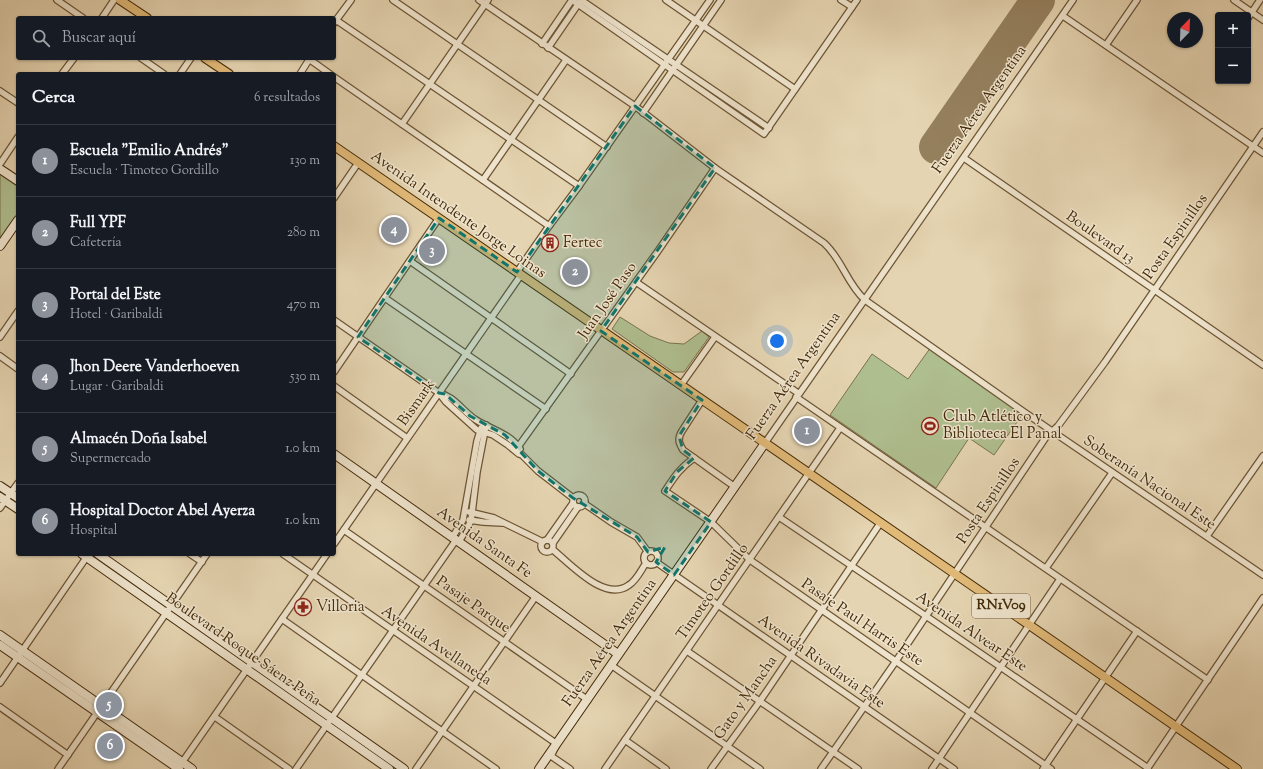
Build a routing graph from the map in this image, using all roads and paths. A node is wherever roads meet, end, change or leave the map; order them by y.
1 (57, 0) edge
2 (114, 0) edge
3 (120, 0) edge
4 (351, 0) edge
5 (393, 0) edge
6 (572, 0) edge
7 (666, 0) edge
8 (710, 0) edge
9 (721, 0) edge
10 (841, 0) edge
11 (857, 0) edge
12 (1073, 0) edge
13 (1137, 0) edge
14 (1234, 0) edge
15 (1260, 0) edge
16 (483, 1) edge
17 (579, 2) edge
18 (852, 7) junction
19 (1247, 12) edge
20 (1251, 14) edge
21 (1251, 15) edge
22 (80, 16) edge
23 (103, 16) edge
24 (144, 16) edge
25 (1063, 16) junction
26 (696, 20) junction
27 (1263, 20) edge
28 (336, 21) edge
29 (336, 23) edge
30 (704, 26) junction
31 (459, 44) junction
32 (542, 44) junction
33 (1106, 46) junction
34 (548, 48) junction
35 (668, 59) junction
36 (72, 60) edge
37 (143, 60) edge
38 (190, 60) edge
39 (209, 60) edge
40 (309, 60) edge
41 (311, 60) edge
42 (566, 60) junction
43 (677, 64) junction
44 (664, 65) junction
45 (672, 71) junction
46 (64, 72) edge
47 (161, 72) edge
48 (181, 72) edge
49 (226, 72) edge
50 (301, 72) edge
51 (327, 72) edge
52 (336, 77) edge
53 (432, 84) junction
54 (796, 89) junction
55 (0, 91) edge
56 (538, 99) junction
57 (16, 102) edge
58 (635, 106) junction
59 (644, 113) junction
60 (402, 124) junction
61 (769, 128) junction
62 (1263, 132) edge
63 (511, 139) junction
64 (16, 140) edge
65 (607, 146) junction
66 (1253, 146) junction
67 (336, 147) edge
68 (1263, 153) edge
69 (964, 158) junction
70 (358, 163) junction
71 (0, 164) edge
72 (0, 168) edge
73 (715, 168) junction
74 (16, 180) edge
75 (483, 180) junction
76 (579, 186) junction
77 (336, 193) edge
78 (439, 218) junction
79 (16, 223) edge
80 (549, 226) junction
81 (10, 231) junction
82 (16, 235) edge
83 (0, 246) edge
84 (410, 261) junction
85 (519, 273) junction
86 (636, 282) junction
87 (1154, 289) junction
88 (385, 298) junction
89 (865, 300) junction
90 (16, 313) edge
91 (490, 318) junction
92 (336, 321) edge
93 (601, 331) junction
94 (0, 337) edge
95 (358, 337) junction
96 (715, 337) junction
97 (466, 354) junction
98 (0, 356) edge
99 (1263, 365) edge
100 (16, 368) edge
101 (336, 369) edge
102 (571, 374) junction
103 (681, 385) junction
104 (336, 387) edge
105 (439, 393) junction
106 (797, 395) junction
107 (702, 400) junction
108 (546, 409) junction
109 (484, 424) junction
110 (840, 428) junction
111 (1052, 430) junction
112 (482, 431) junction
113 (407, 438) junction
114 (765, 443) junction
115 (518, 447) junction
116 (336, 455) edge
117 (522, 455) junction
118 (1263, 456) edge
119 (694, 458) junction
120 (809, 473) junction
121 (1112, 473) junction
122 (376, 484) junction
123 (0, 486) edge
124 (16, 486) edge
125 (735, 487) junction
126 (11, 493) junction
127 (16, 497) edge
128 (3, 499) edge
129 (575, 503) junction
130 (585, 504) junction
131 (0, 508) edge
132 (16, 508) edge
133 (465, 511) junction
134 (472, 512) junction
135 (779, 517) junction
136 (463, 519) junction
137 (470, 521) junction
138 (711, 522) junction
139 (881, 522) junction
140 (502, 523) junction
141 (986, 528) junction
142 (344, 530) junction
143 (1207, 536) junction
144 (456, 540) junction
145 (336, 541) edge
146 (548, 542) junction
147 (553, 550) junction
148 (648, 552) junction
149 (84, 556) edge
150 (86, 556) edge
151 (101, 556) edge
152 (193, 556) edge
153 (206, 556) edge
154 (286, 556) edge
155 (326, 556) edge
156 (750, 560) junction
157 (202, 562) junction
158 (656, 562) junction
159 (646, 563) junction
160 (852, 566) junction
161 (1046, 568) junction
162 (954, 574) junction
163 (313, 575) junction
164 (674, 575) junction
165 (1263, 575) edge
166 (1060, 579) junction
167 (424, 585) junction
168 (536, 596) junction
169 (1263, 598) edge
170 (172, 605) junction
171 (718, 606) junction
172 (821, 609) junction
173 (166, 613) junction
174 (926, 616) junction
175 (282, 620) junction
176 (1029, 626) junction
177 (393, 631) junction
178 (1137, 631) junction
179 (0, 635) edge
180 (504, 641) junction
181 (0, 645) edge
182 (687, 651) junction
183 (20, 654) junction
184 (618, 654) junction
185 (790, 655) junction
186 (896, 661) junction
187 (611, 665) junction
188 (250, 666) junction
189 (1001, 667) junction
190 (362, 676) junction
191 (1106, 677) junction
192 (1208, 680) junction
193 (0, 683) edge
194 (474, 686) junction
195 (656, 695) junction
196 (588, 700) junction
197 (760, 700) junction
198 (863, 706) junction
199 (0, 707) edge
200 (100, 709) junction
201 (971, 713) junction
202 (215, 717) junction
203 (1077, 719) junction
204 (330, 722) junction
205 (1176, 727) junction
206 (441, 731) junction
207 (625, 740) junction
208 (557, 744) junction
209 (728, 746) junction
210 (833, 752) junction
211 (68, 755) junction
212 (939, 758) junction
213 (179, 767) edge
214 (1044, 767) edge
215 (58, 769) edge
216 (192, 769) edge
217 (289, 769) edge
218 (296, 769) edge
219 (389, 769) edge
220 (404, 769) edge
221 (416, 769) edge
222 (496, 769) edge
223 (539, 769) edge
224 (570, 769) edge
225 (605, 769) edge
226 (666, 769) edge
227 (711, 769) edge
228 (760, 769) edge
229 (821, 769) edge
230 (858, 769) edge
231 (932, 769) edge
232 (954, 769) edge
233 (1051, 769) edge
234 (1147, 769) edge
235 (1237, 769) edge

1 - 22 street
2 - 23 street
3 - 24 main road
4 - 28 street
5 - 31 street
6 - 17 street
6 - 32 street
7 - 26 street
8 - 26 street, Bismark
9 - 30 street
10 - 18 street
11 - 18 street
12 - 25 street, Fuerza Aérea Argentina
13 - 33 street
14 - 19 street
15 - 20 street
16 - 31 street
16 - 32 street, Soberanía Nacional Este
17 - 34 street
17 - 35 street
17 - 44 street
18 - 54 street
21 - 27 street
25 - 33 street
25 - 69 street, Fuerza Aérea Argentina
26 - 30 street
26 - 35 street, Bismark
29 - 53 street
30 - 43 street
30 - 54 street
31 - 53 street
31 - 56 street
32 - 34 street, Soberanía Nacional Este
33 - 66 street
34 - 42 street, Soberanía Nacional Este
35 - 43 street
35 - 44 street, Bismark
36 - 46 street
37 - 47 street
38 - 48 street
39 - 49 main road
40 - 50 street
41 - 51 street
42 - 56 street
42 - 58 street, Soberanía Nacional Este
43 - 45 street
43 - 61 street
44 - 45 street
44 - 58 street, Bismark
45 - 59 street
45 - 61 street
52 - 60 street
53 - 60 street
53 - 63 street
54 - 61 street
55 - 57 street
56 - 63 street
56 - 65 street
58 - 59 street, Soberanía Nacional Este
58 - 65 street, Bismark
59 - 73 street, Soberanía Nacional Este
60 - 75 street
62 - 66 street, Posta Espinillos
63 - 75 street
63 - 76 street
64 - 71 street
65 - 76 street, Bismark
66 - 68 street
66 - 87 street, Posta Espinillos
67 - 70 main road, Avenida Intendente Jorge Loinas / RN1V09
69 - 87 street, Boulevard 13
69 - 89 street, Fuerza Aérea Argentina
70 - 77 street
70 - 78 main road, Avenida Intendente Jorge Loinas / RN1V09
72 - 74 street
73 - 86 street, Juan José Paso
73 - 89 street, Soberanía Nacional Este
75 - 80 street
76 - 80 street, Bismark
78 - 84 street
78 - 85 main road, Avenida Intendente Jorge Loinas / RN1V09
79 - 81 street
80 - 85 street, Bismark
81 - 82 street
81 - 83 street
84 - 88 street
84 - 91 street
85 - 91 street, Bismark
85 - 93 main road, Avenida Intendente Jorge Loinas / RN1V09
86 - 93 street, Juan José Paso
86 - 96 street
87 - 99 street, Boulevard 13
87 - 111 street, Posta Espinillos
88 - 95 street
88 - 97 street
89 - 106 street, Fuerza Aérea Argentina
89 - 111 street, Soberanía Nacional Este
90 - 94 street
91 - 97 street, Bismark
91 - 102 street
92 - 95 street
93 - 102 street, Juan José Paso
93 - 103 main road, Avenida Intendente Jorge Loinas / RN1V09
95 - 101 street
95 - 105 street
96 - 103 street
96 - 106 street
97 - 105 street, Bismark
97 - 108 street
98 - 100 street
102 - 108 street, Juan José Paso
103 - 107 main road, Avenida Intendente Jorge Loinas / RN1V09
104 - 113 street
105 - 109 street
105 - 112 street
105 - 113 street, Bismark
106 - 110 street
106 - 114 street, Fuerza Aérea Argentina
107 - 114 main road, Avenida Intendente Jorge Loinas / RN1V09
107 - 119 street
108 - 115 street, Juan José Paso
109 - 112 street
109 - 115 street
110 - 120 street, Timoteo Gordillo
110 - 141 street
111 - 121 street, Soberanía Nacional Este
111 - 141 street, Posta Espinillos
112 - 117 street
112 - 133 street
112 - 134 street
113 - 122 street, Bismark
114 - 120 main road, RN1V09
114 - 125 street, Fuerza Aérea Argentina
115 - 117 street
116 - 122 street, Avenida Santa Fe
117 - 129 street
118 - 143 street
119 - 125 street
119 - 138 street, Pasaje Paul Harris Este
120 - 135 street, Timoteo Gordillo
120 - 139 main road, RN1V09
121 - 143 street, Soberanía Nacional Este
121 - 161 street
122 - 142 street, Bismark
122 - 144 street, Avenida Santa Fe
123 - 126 street
124 - 126 street
125 - 138 street, Fuerza Aérea Argentina
126 - 127 street
126 - 128 street
128 - 131 street
128 - 132 street
129 - 130 street
129 - 130 street
129 - 146 street
130 - 148 street
133 - 134 street
133 - 136 street
134 - 137 street
134 - 140 street
135 - 156 street, Timoteo Gordillo
135 - 160 street, Avenida Alvear Este
136 - 137 street
136 - 144 street
137 - 140 street
137 - 144 street
138 - 156 street, Pasaje Paul Harris Este
138 - 164 street, Fuerza Aérea Argentina
139 - 160 street, Gato y Mancha
139 - 162 main road, RN1V09
140 - 146 street
141 - 161 street
141 - 162 street, Posta Espinillos
142 - 145 street, Bismark
142 - 167 street, Pasaje Parque
143 - 165 street, Soberanía Nacional Este
144 - 167 street
144 - 168 street, Avenida Santa Fe
146 - 147 street
146 - 147 street
147 - 159 street
148 - 158 street
148 - 159 street
149 - 183 street
150 - 173 street, Boulevard Roque Sáenz Peña
151 - 170 street, Boulevard Roque Sáenz Peña
152 - 157 street
153 - 157 street
154 - 163 street, Avenida Avellaneda
155 - 163 street
156 - 171 street, Timoteo Gordillo
156 - 172 street, Pasaje Paul Harris Este
157 - 170 street
158 - 159 street
158 - 164 street, Avenida Rivadavia Este
160 - 172 street, Gato y Mancha
160 - 174 street, Avenida Alvear Este
161 - 166 street
162 - 174 street, Posta Espinillos
162 - 176 main road, RN1V09
163 - 175 street
163 - 177 street, Avenida Avellaneda
164 - 171 street, Avenida Rivadavia Este
164 - 184 street, Fuerza Aérea Argentina
166 - 176 street
166 - 178 street
167 - 177 street
167 - 180 street, Pasaje Parque
168 - 180 street
168 - 184 street, Avenida Santa Fe
169 - 192 street
170 - 173 street
170 - 188 street, Boulevard Roque Sáenz Peña
171 - 182 street, Timoteo Gordillo
171 - 185 street, Avenida Rivadavia Este
172 - 185 street, Gato y Mancha
172 - 186 street, Pasaje Paul Harris Este
173 - 188 street, Boulevard Roque Sáenz Peña
173 - 200 street
174 - 186 street, Posta Espinillos
174 - 189 street, Avenida Alvear Este
175 - 188 street
175 - 190 street
176 - 189 street
176 - 191 main road, RN1V09
177 - 190 street
177 - 194 street, Avenida Avellaneda
178 - 191 street
178 - 192 street
179 - 183 street
180 - 194 street
180 - 196 street, Pasaje Parque
181 - 183 street
182 - 195 street, Timoteo Gordillo
182 - 197 street
183 - 193 street
183 - 200 street
184 - 187 street, Fuerza Aérea Argentina
185 - 197 street, Gato y Mancha
185 - 198 street, Avenida Rivadavia Este
186 - 198 street, Posta Espinillos
186 - 201 street, Pasaje Paul Harris Este
187 - 195 street
187 - 196 street, Fuerza Aérea Argentina
188 - 202 street
188 - 204 street, Boulevard Roque Sáenz Peña
189 - 201 street
189 - 203 street, Avenida Alvear Este
190 - 204 street
190 - 206 street
191 - 203 street
191 - 205 main road, RN1V09
192 - 205 street
194 - 206 street
194 - 208 street, Avenida Avellaneda
195 - 207 street, Timoteo Gordillo
195 - 209 street
196 - 208 street, Fuerza Aérea Argentina
197 - 209 street, Gato y Mancha
197 - 210 street
198 - 210 street, Posta Espinillos
198 - 212 street, Avenida Rivadavia Este
199 - 211 street
200 - 211 street
200 - 213 street
201 - 212 street
201 - 214 street, Pasaje Paul Harris Este
202 - 213 street
202 - 217 street
203 - 214 street
203 - 234 street, Avenida Alvear Este
204 - 218 street
204 - 219 street, Boulevard Roque Sáenz Peña
204 - 220 street, Boulevard Roque Sáenz Peña
205 - 234 street
205 - 235 main road, RN1V09
206 - 221 street
206 - 222 street
207 - 225 street, Timoteo Gordillo
207 - 226 street
208 - 223 street, Fuerza Aérea Argentina
208 - 224 street
209 - 227 street, Gato y Mancha
209 - 228 street
210 - 229 street, Posta Espinillos
210 - 230 street
211 - 215 street
212 - 231 street
212 - 232 street, Avenida Rivadavia Este
213 - 216 street
214 - 233 street, Pasaje Paul Harris Este

